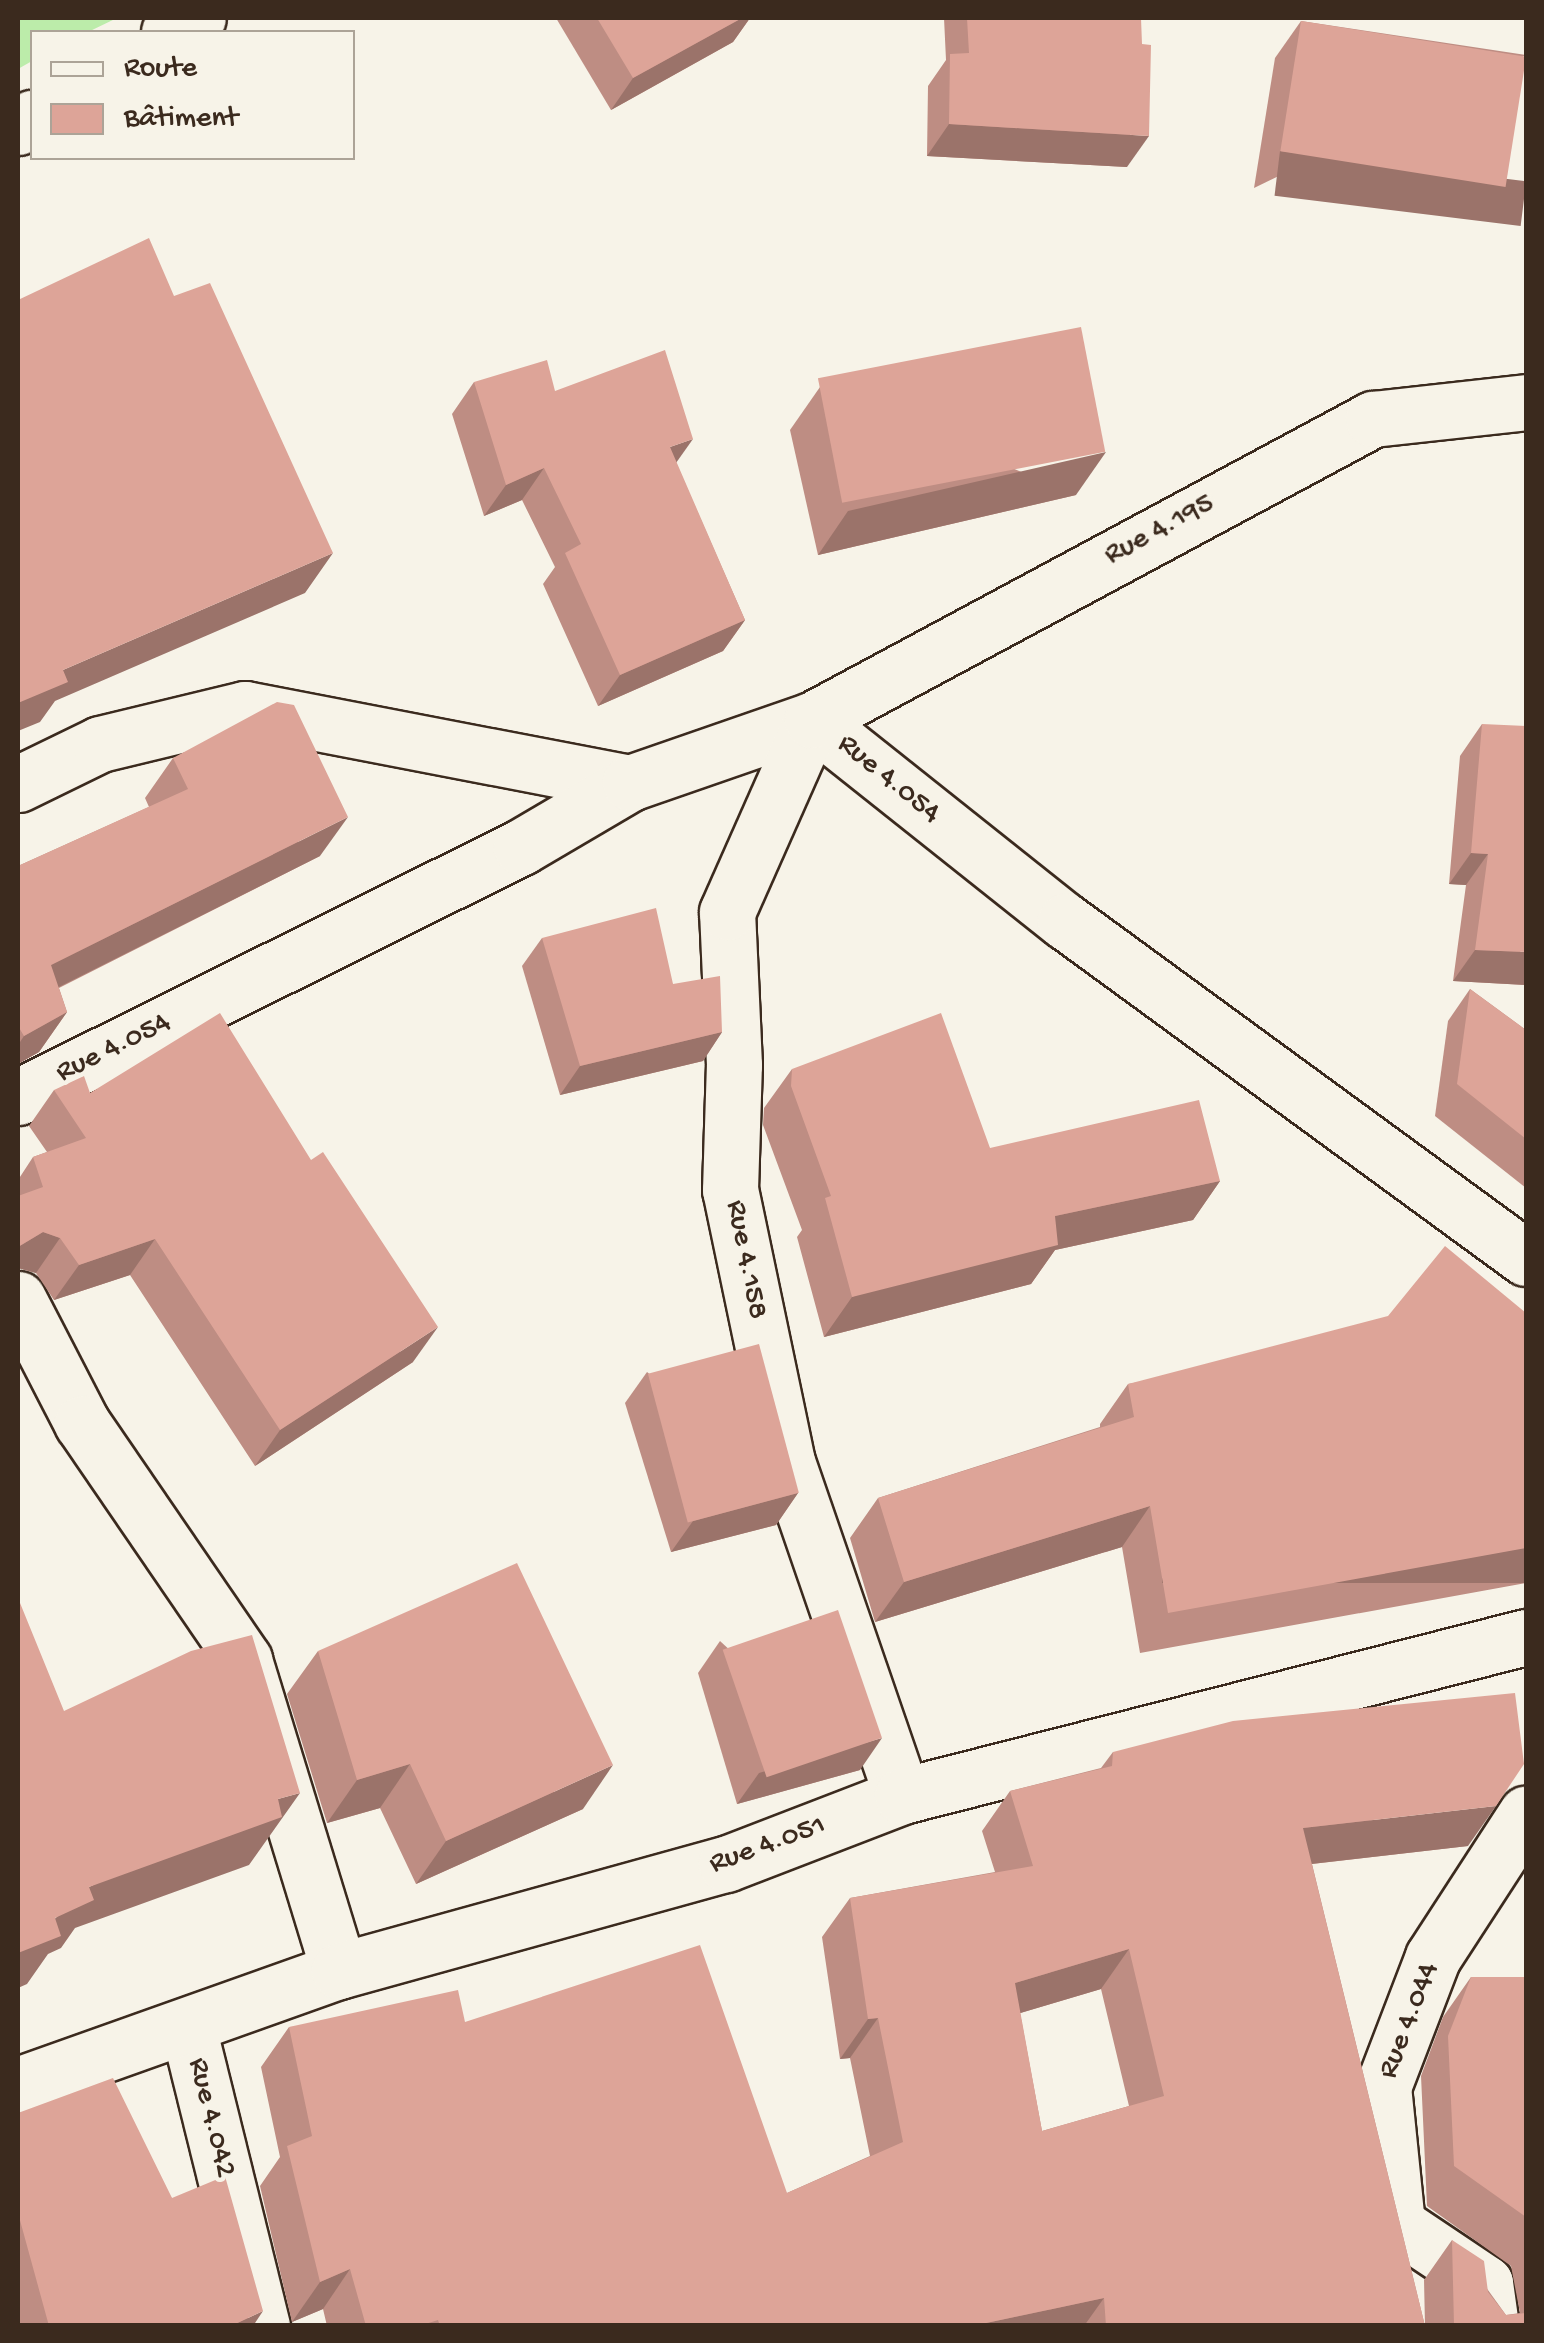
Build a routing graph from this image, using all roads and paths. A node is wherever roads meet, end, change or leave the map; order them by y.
1 (198, 18) edge
2 (173, 30) edge
3 (1526, 402) edge
4 (812, 720) junction
5 (630, 783) junction
6 (18, 784) edge
7 (18, 1097) edge
8 (1526, 1258) edge
9 (18, 1300) edge
10 (1526, 1637) edge
11 (902, 1796) junction
12 (1526, 1814) edge
13 (340, 1971) junction
14 (188, 2027) junction
15 (18, 2086) edge
16 (262, 2326) edge
17 (1492, 2326) edge

1 - 2 street
3 - 4 street, Rue 4.195
4 - 5 street, Rue 4.054
4 - 8 street, Rue 4.054
4 - 11 street, Rue 4.158
5 - 6 street
5 - 7 street, Rue 4.054
9 - 13 street
10 - 11 street, Rue 4.051
11 - 13 street, Rue 4.051
12 - 17 street, Rue 4.044
13 - 14 street, Rue 4.051
14 - 15 street, Rue 4.051
14 - 16 street, Rue 4.042

